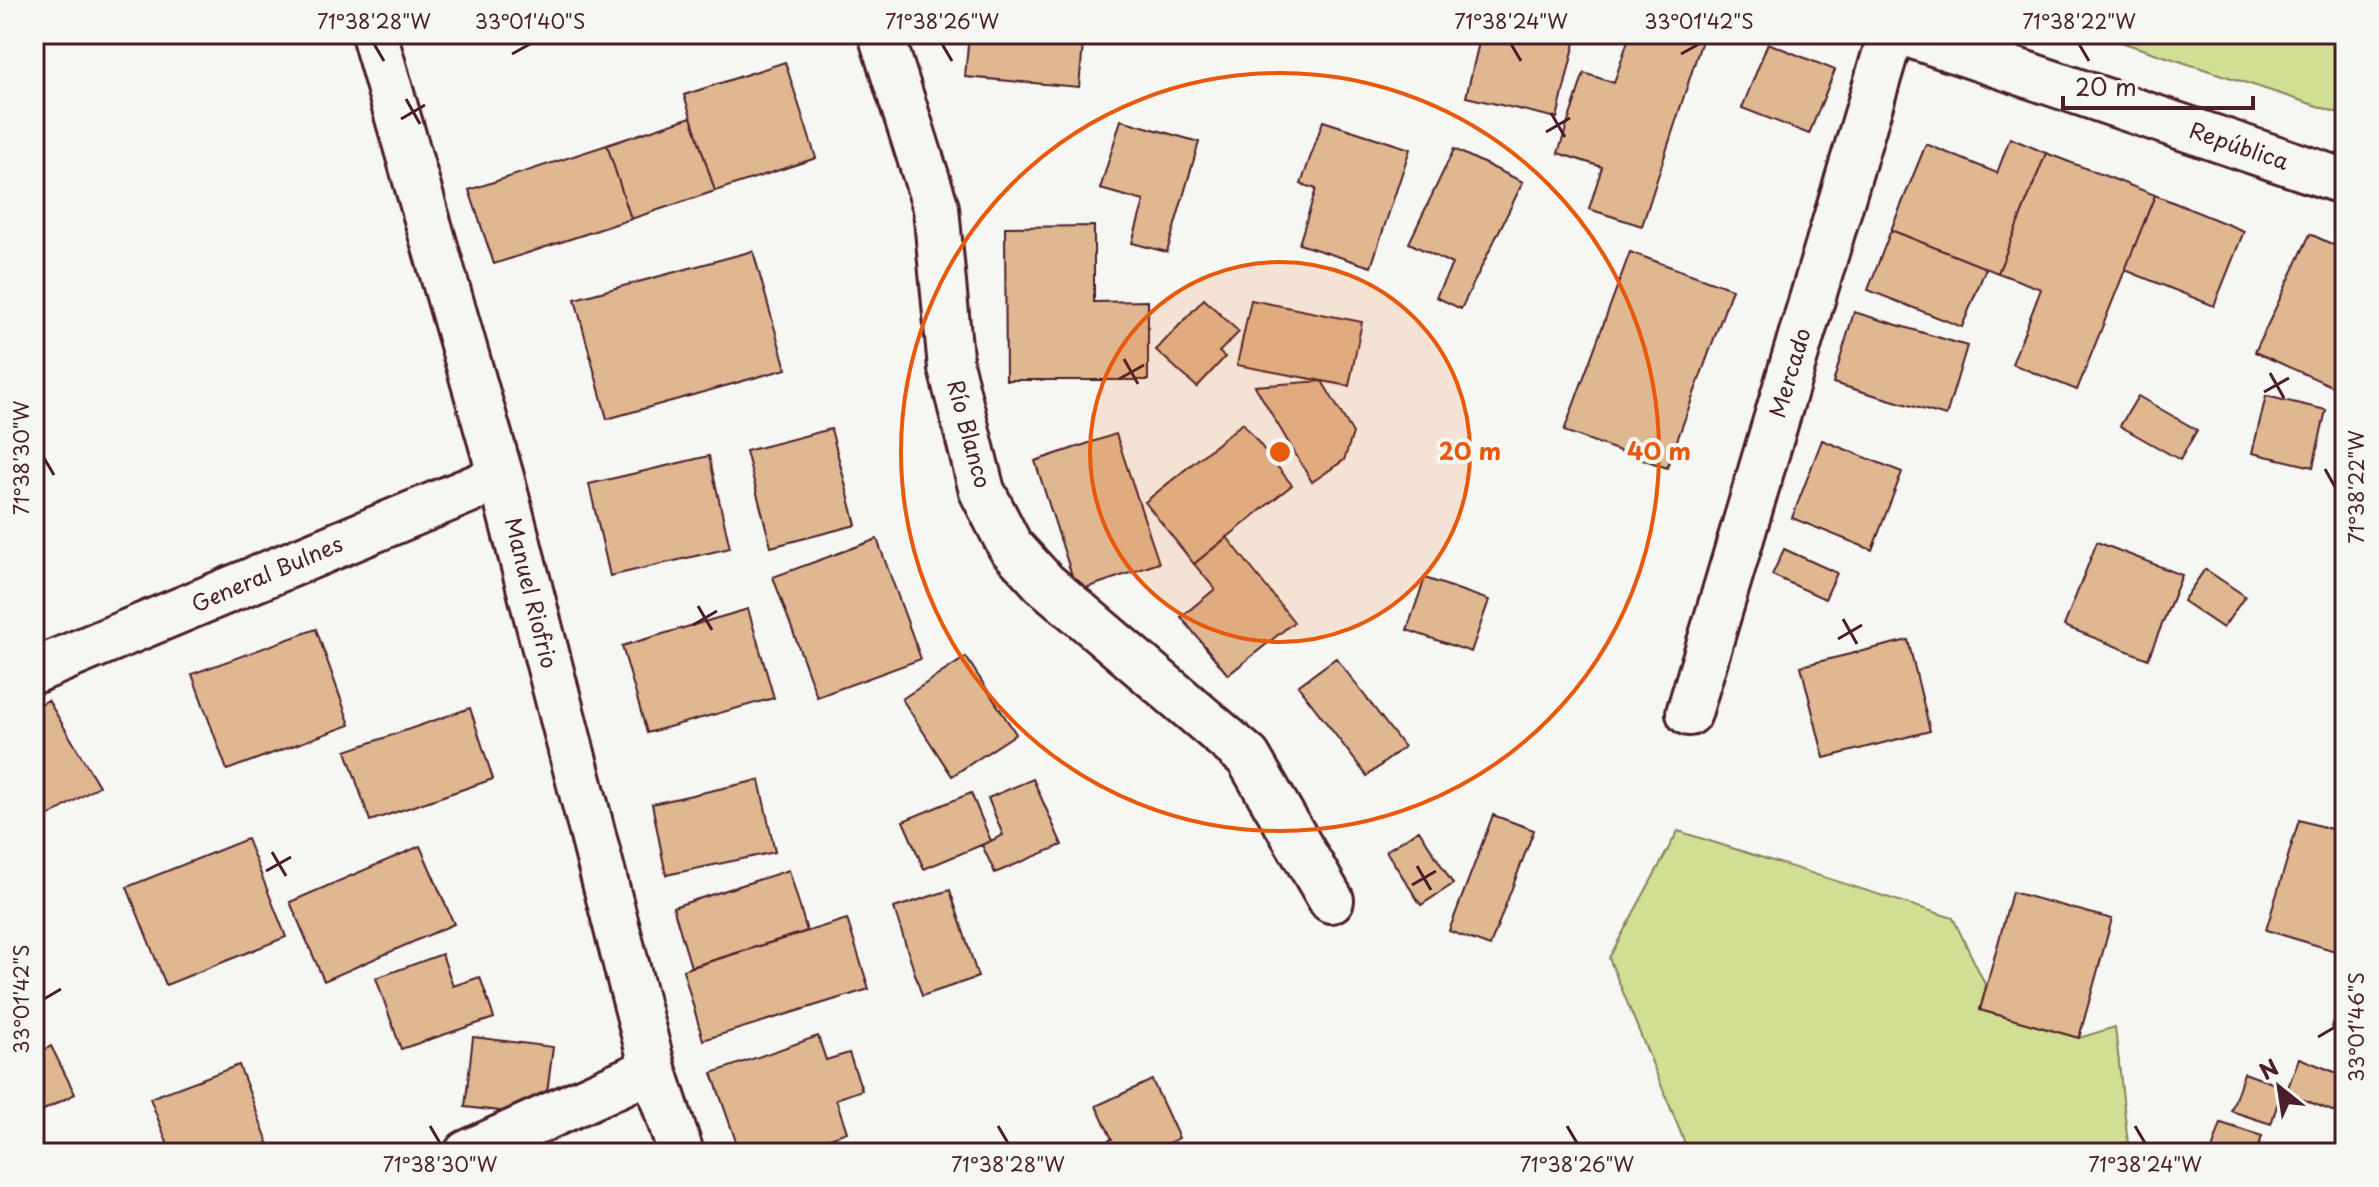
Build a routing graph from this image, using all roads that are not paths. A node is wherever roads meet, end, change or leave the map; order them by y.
1 (374, 34) edge
2 (881, 34) edge
3 (1891, 34) edge
4 (1907, 34) edge
5 (2345, 182) edge
6 (501, 477) junction
7 (34, 671) edge
8 (1689, 713) dead end
9 (1331, 900) dead end
10 (653, 1069) junction
11 (467, 1153) edge
12 (681, 1153) edge

1 - 6 street, Manuel Riofrio
2 - 9 street, Río Blanco
3 - 8 street, Mercado
4 - 5 street, República
6 - 7 street, General Bulnes
6 - 10 street, Manuel Riofrio
10 - 11 street
10 - 12 street, Manuel Riofrio

